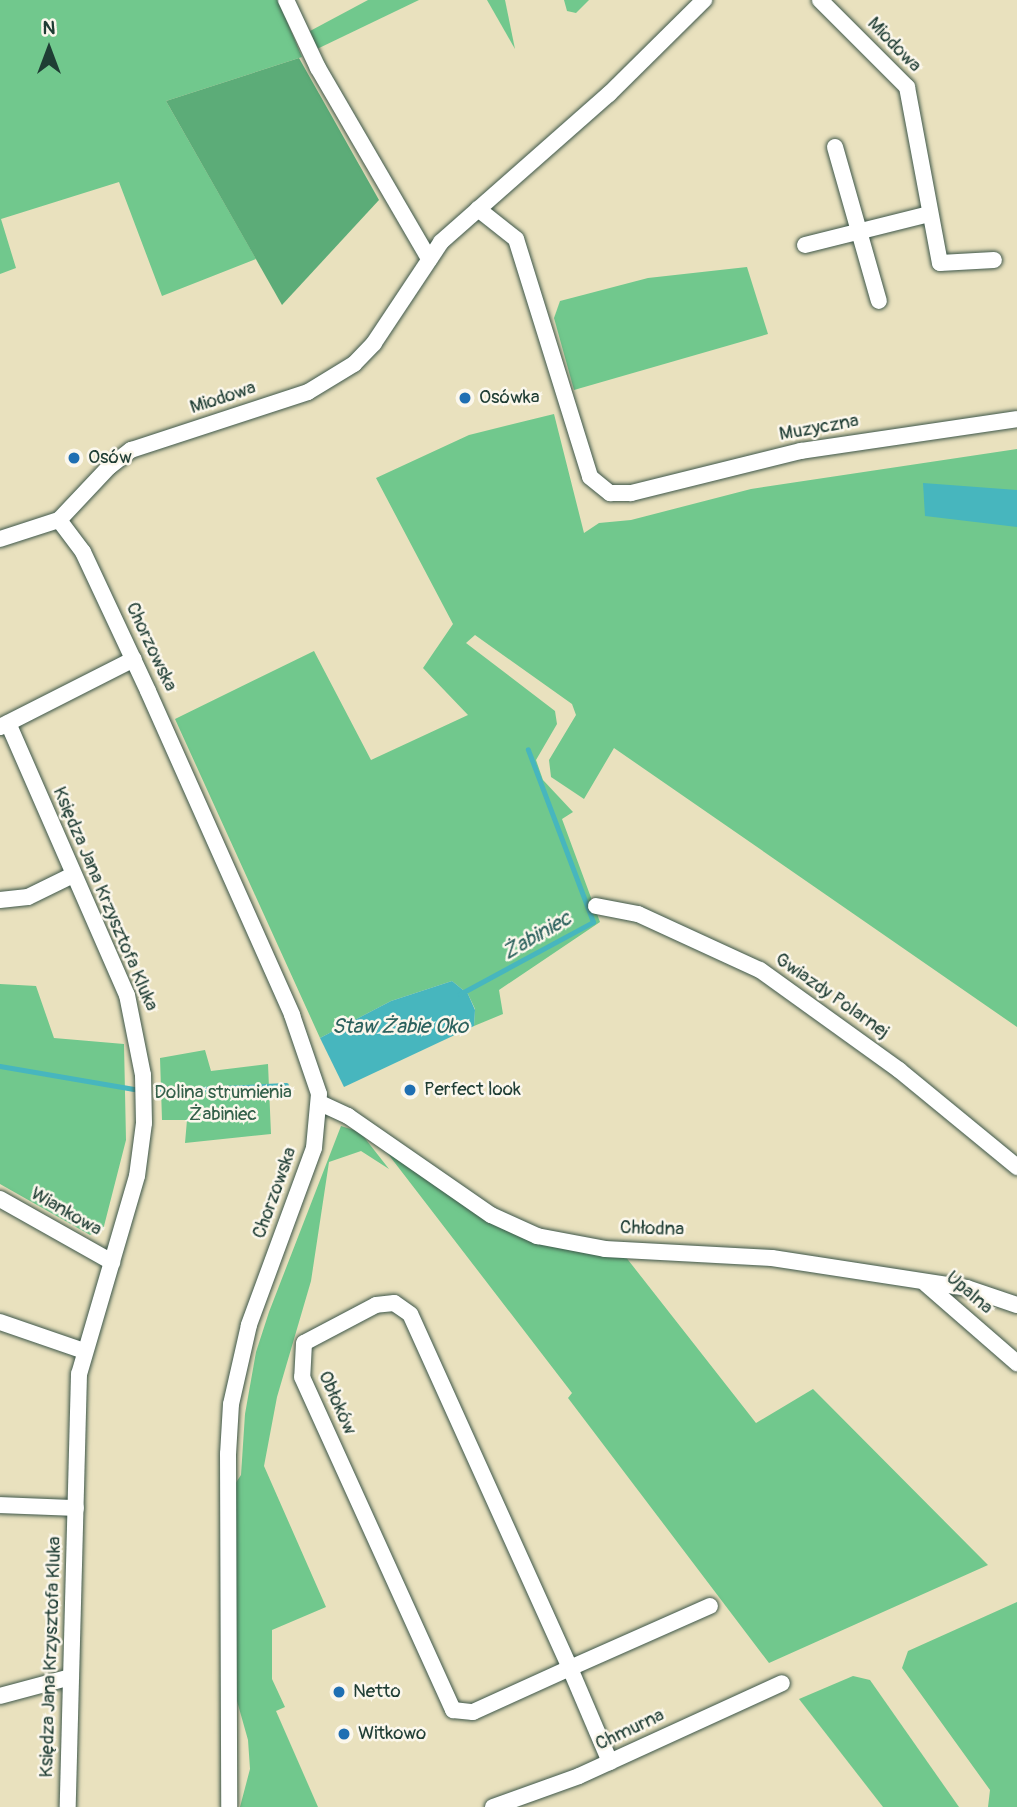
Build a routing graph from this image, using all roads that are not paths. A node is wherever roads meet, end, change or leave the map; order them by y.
1 (286, 0) edge
2 (704, 0) edge
3 (820, 0) edge
4 (835, 147) dead end
5 (478, 209) junction
6 (929, 214) junction
7 (860, 231) junction
8 (804, 245) dead end
9 (429, 259) junction
10 (994, 260) dead end
11 (879, 302) dead end
12 (1017, 419) edge
13 (59, 520) junction
14 (0, 538) edge
15 (134, 659) junction
16 (4, 725) edge
17 (74, 875) junction
18 (0, 900) edge
19 (596, 906) dead end
20 (320, 1103) junction
21 (1017, 1167) edge
22 (0, 1199) edge
23 (112, 1262) junction
24 (926, 1283) junction
25 (1017, 1305) edge
26 (0, 1322) edge
27 (84, 1351) junction
28 (1017, 1363) edge
29 (0, 1505) edge
30 (76, 1508) junction
31 (710, 1605) dead end
32 (569, 1668) junction
33 (71, 1677) junction
34 (782, 1683) dead end
35 (0, 1696) edge
36 (610, 1762) junction
37 (500, 1806) edge
38 (68, 1807) edge
39 (229, 1807) edge

1 - 9 street
2 - 5 street, Miodowa
3 - 6 street, Miodowa
4 - 7 street
5 - 9 street, Miodowa
5 - 12 street, Muzyczna
6 - 7 street
6 - 10 street, Miodowa
7 - 8 street
7 - 11 street
9 - 13 street, Miodowa
13 - 14 street, Miodowa
13 - 15 street, Chorzowska
15 - 16 street
15 - 20 street, Chorzowska
16 - 17 street, Księdza Jana Krzysztofa Kluka
17 - 18 street
17 - 23 street, Księdza Jana Krzysztofa Kluka
19 - 21 street, Gwiazdy Polarnej
20 - 24 street, Chłodna
20 - 39 street, Chorzowska
22 - 23 street, Wiankowa
23 - 27 street, Księdza Jana Krzysztofa Kluka
24 - 25 street, Chłodna
24 - 28 street, Upalna
26 - 27 street
27 - 30 street, Księdza Jana Krzysztofa Kluka
29 - 30 street
30 - 33 street, Księdza Jana Krzysztofa Kluka
31 - 32 street, Obłoków
32 - 32 street, Obłoków
32 - 36 street, Obłoków
33 - 35 street
33 - 38 street, Księdza Jana Krzysztofa Kluka
34 - 36 street, Chmurna
36 - 37 street, Chmurna

